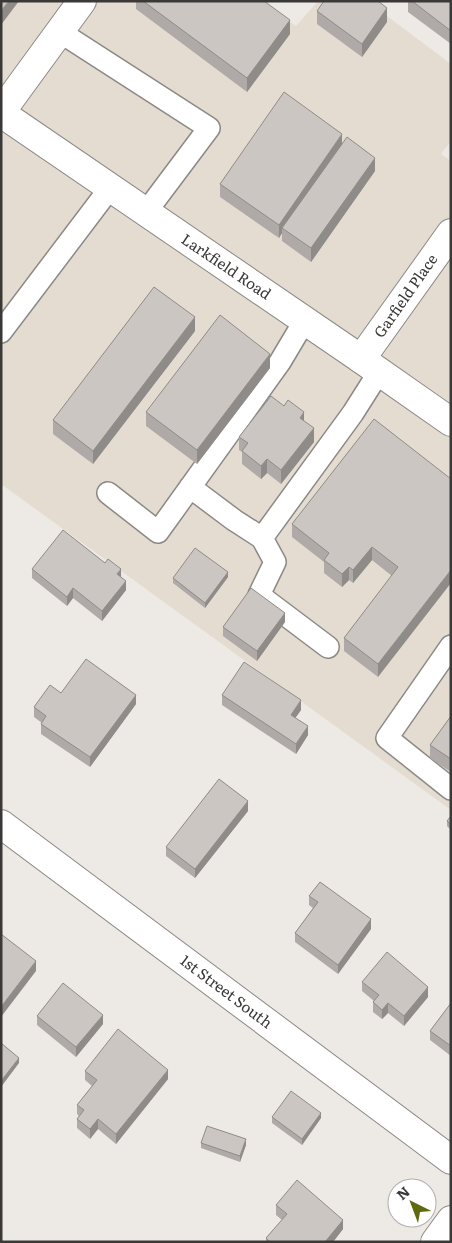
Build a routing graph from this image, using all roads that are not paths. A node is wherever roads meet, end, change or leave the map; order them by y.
1 (82, 1) edge
2 (60, 32) junction
3 (1, 112) edge
4 (110, 188) junction
5 (146, 212) junction
6 (451, 232) edge
7 (305, 320) junction
8 (1, 332) edge
9 (370, 365) junction
10 (451, 422) edge
11 (190, 488) junction
12 (108, 493) dead end
13 (262, 538) junction
14 (451, 646) edge
15 (328, 647) dead end
16 (451, 789) edge
17 (1, 824) edge
18 (451, 1160) edge
19 (451, 1220) edge
20 (435, 1242) edge

1 - 2 street
2 - 3 street
2 - 5 lane
3 - 4 street, Larkfield Road
4 - 5 street, Larkfield Road
4 - 8 lane
5 - 7 street, Larkfield Road
6 - 9 street, Garfield Place
7 - 9 street, Larkfield Road
7 - 11 lane
9 - 10 street, Larkfield Road
9 - 13 lane
11 - 12 lane
11 - 13 lane
13 - 15 lane
14 - 16 lane
17 - 18 street, 1st Street South
19 - 20 street

